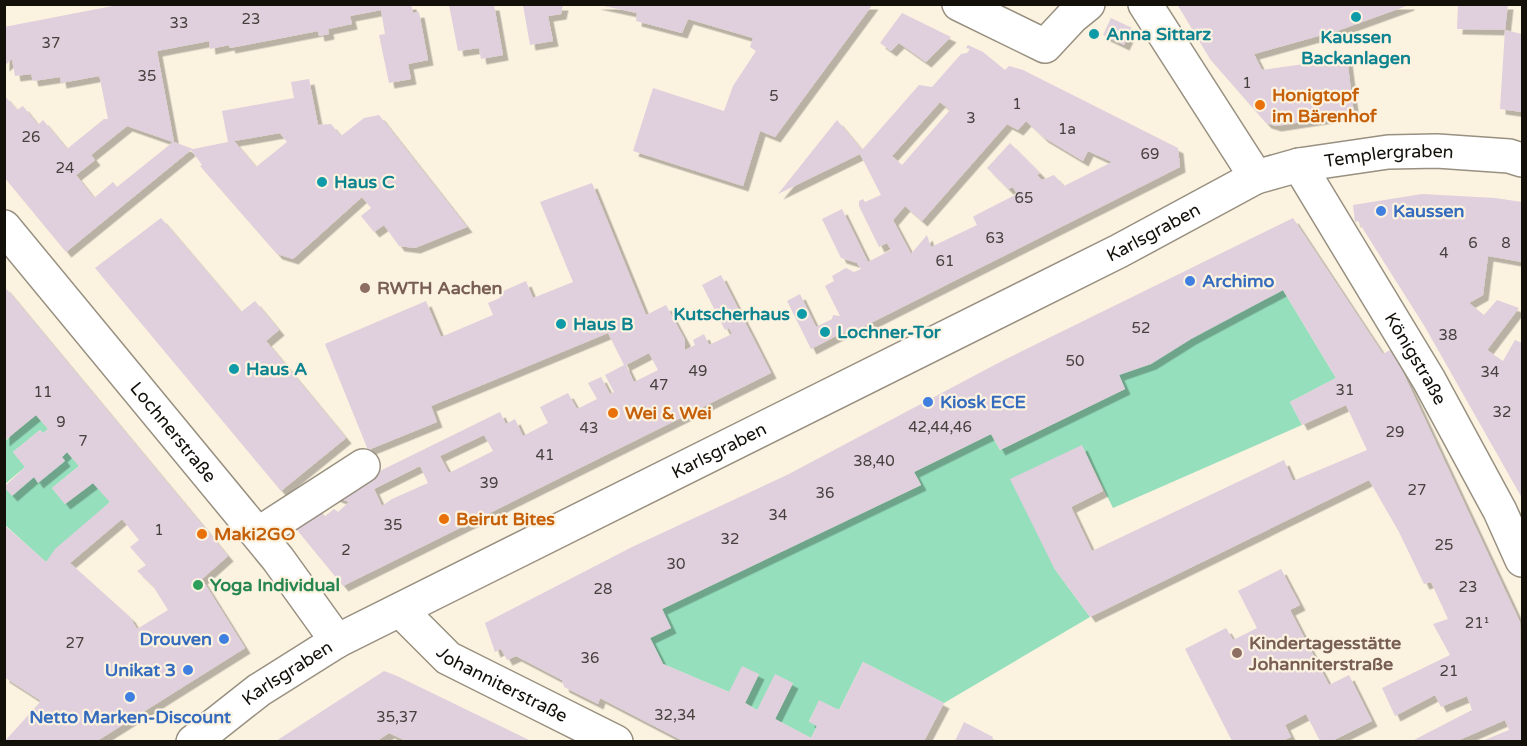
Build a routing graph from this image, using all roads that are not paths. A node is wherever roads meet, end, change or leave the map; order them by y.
1 (959, 4) edge
2 (1088, 4) edge
3 (1145, 4) edge
4 (1522, 160) edge
5 (1299, 165) junction
6 (1256, 177) junction
7 (4, 227) edge
8 (363, 466) dead end
9 (258, 534) junction
10 (1522, 560) edge
11 (400, 610) junction
12 (336, 641) junction
13 (193, 741) edge
14 (616, 741) edge

1 - 2 street
3 - 6 street
4 - 5 street, Templergraben
5 - 6 street, Templergraben
5 - 10 street, Königstraße
6 - 11 street, Karlsgraben
7 - 9 street, Lochnerstraße
8 - 9 street
9 - 12 street, Lochnerstraße
11 - 12 street, Karlsgraben
11 - 14 street, Johanniterstraße
12 - 13 street, Karlsgraben

